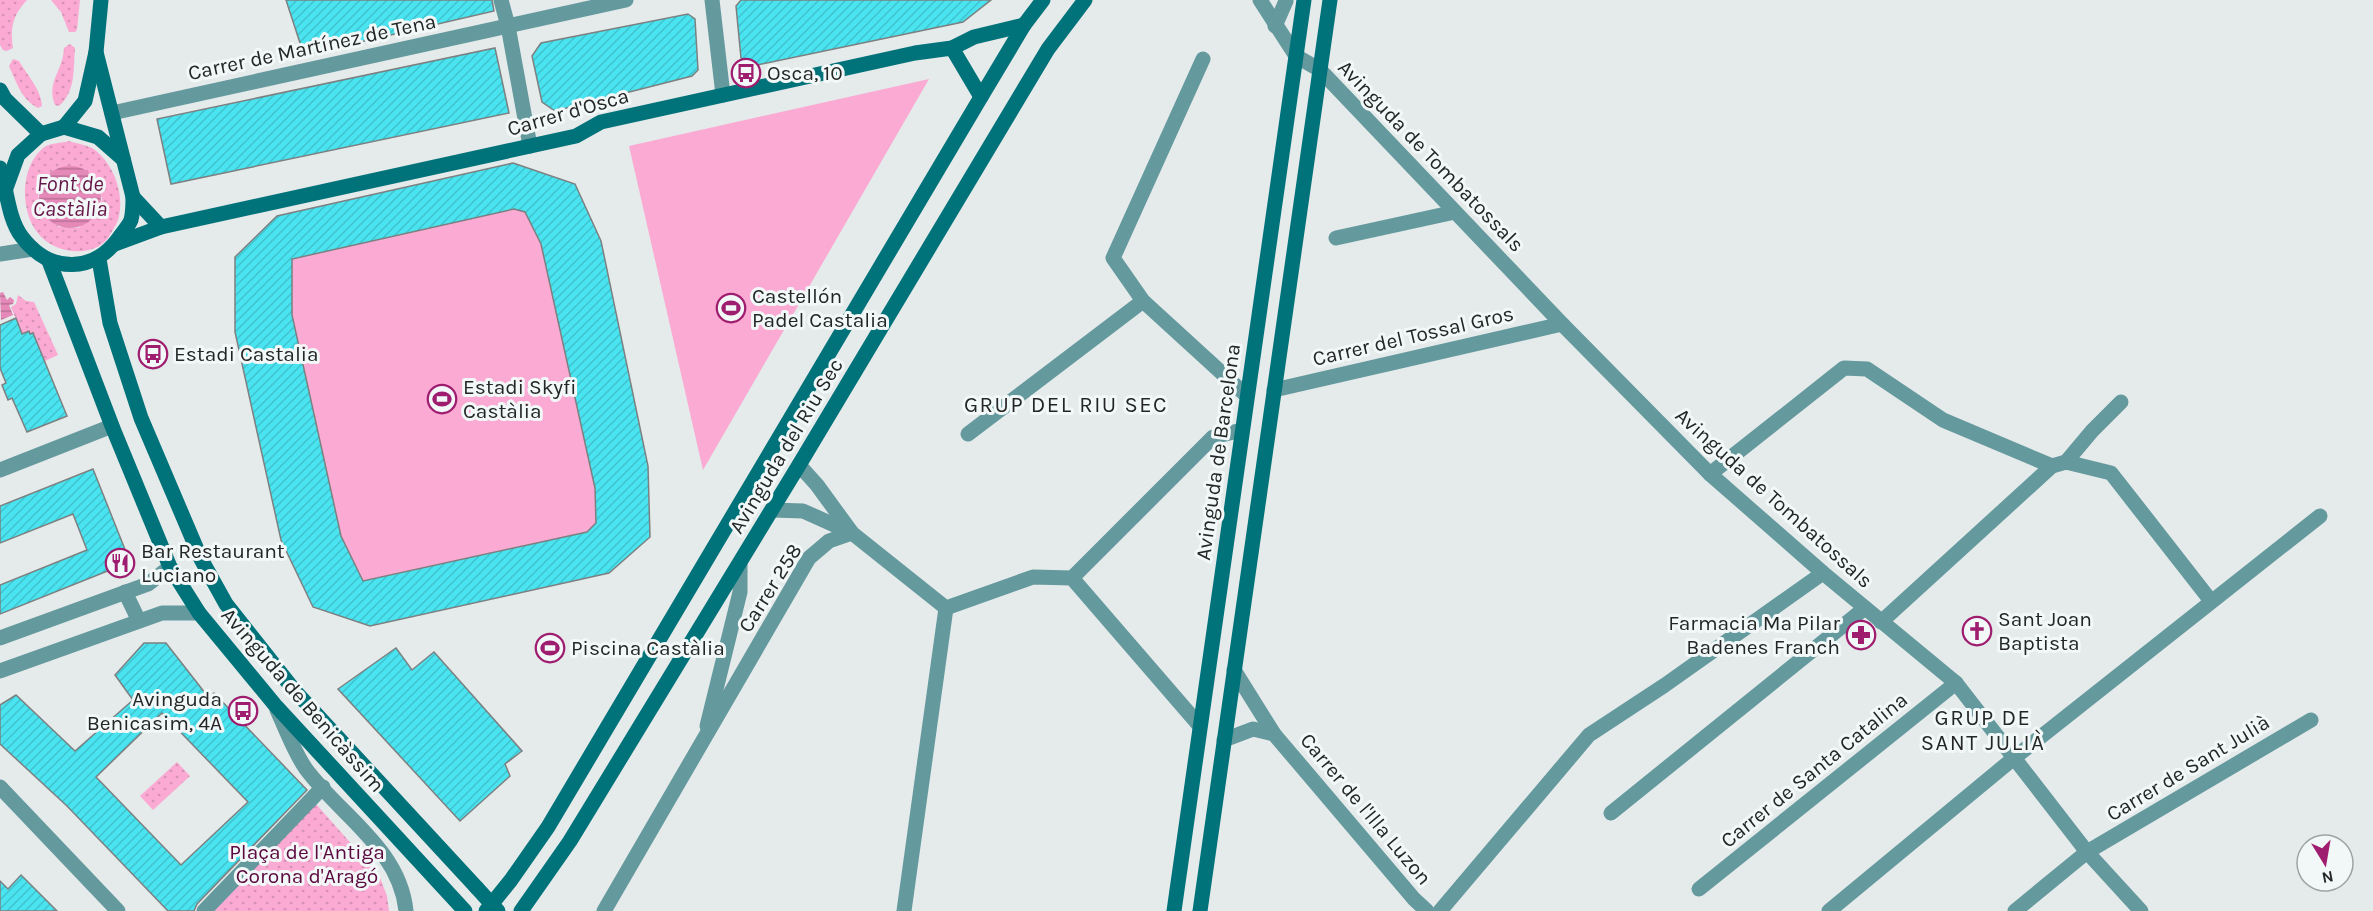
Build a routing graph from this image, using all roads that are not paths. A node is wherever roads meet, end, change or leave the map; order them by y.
1 (101, 0) edge
2 (501, 0) edge
3 (626, 0) edge
4 (712, 0) edge
5 (1043, 0) edge
6 (1085, 0) edge
7 (1260, 0) edge
8 (1285, 0) edge
9 (1304, 0) edge
10 (1330, 0) edge
11 (608, 2) edge
12 (1024, 25) junction
13 (508, 26) junction
14 (1275, 26) junction
15 (952, 48) junction
16 (96, 52) junction
17 (1296, 56) junction
18 (1203, 59) dead end
19 (1320, 70) junction
20 (0, 90) edge
21 (723, 95) junction
22 (981, 97) junction
23 (112, 112) junction
24 (64, 127) junction
25 (41, 134) junction
26 (530, 146) junction
27 (123, 159) junction
28 (0, 168) edge
29 (6, 188) junction
30 (133, 197) junction
31 (1455, 212) junction
32 (161, 227) junction
33 (20, 235) junction
34 (1336, 238) dead end
35 (115, 244) junction
36 (33, 249) junction
37 (0, 253) edge
38 (99, 259) junction
39 (49, 261) junction
40 (1143, 301) junction
41 (1562, 324) junction
42 (1274, 390) junction
43 (1247, 396) junction
44 (2121, 402) dead end
45 (112, 426) junction
46 (1242, 430) junction
47 (968, 434) dead end
48 (2059, 464) junction
49 (800, 465) junction
50 (0, 471) edge
51 (1710, 474) junction
52 (772, 510) junction
53 (2320, 516) dead end
54 (852, 533) junction
55 (740, 564) junction
56 (170, 567) junction
57 (1823, 573) junction
58 (1072, 578) junction
59 (125, 592) junction
60 (2211, 602) junction
61 (946, 608) junction
62 (1865, 608) junction
63 (199, 613) junction
64 (139, 621) junction
65 (1881, 622) junction
66 (0, 638) edge
67 (1234, 670) junction
68 (0, 671) edge
69 (1956, 683) junction
70 (275, 705) junction
71 (2311, 720) dead end
72 (1200, 725) junction
73 (1274, 734) junction
74 (1224, 740) junction
75 (702, 744) junction
76 (2014, 759) junction
77 (0, 787) edge
78 (323, 787) junction
79 (1611, 813) dead end
80 (2087, 852) junction
81 (1699, 889) dead end
82 (1413, 905) edge
83 (462, 909) edge
84 (118, 911) edge
85 (204, 911) edge
86 (406, 911) edge
87 (486, 911) edge
88 (498, 911) edge
89 (521, 911) edge
90 (604, 911) edge
91 (904, 911) edge
92 (1174, 911) edge
93 (1200, 911) edge
94 (1427, 911) edge
95 (1440, 911) edge
96 (1829, 911) edge
97 (2015, 911) edge
98 (2141, 911) edge

1 - 16 main road
2 - 13 street
3 - 11 street, Carrer de Martínez de Tena
4 - 21 street
5 - 12 main road, Avinguda del Riu Sec
6 - 49 main road, Avinguda del Riu Sec
7 - 14 street
8 - 14 street
9 - 17 main road, Avinguda de Barcelona
10 - 19 main road
11 - 13 street, Carrer de Martínez de Tena
12 - 15 main road, Carrer d'Osca
12 - 22 main road, Avinguda del Riu Sec
13 - 23 street, Carrer de Martínez de Tena
13 - 26 street
14 - 17 street
15 - 21 main road, Carrer d'Osca
15 - 22 main road
16 - 23 main road
16 - 24 main road
17 - 19 street, Avinguda de Tombatossals
17 - 43 main road, Avinguda de Barcelona
18 - 40 street
19 - 31 street, Avinguda de Tombatossals
19 - 42 main road
20 - 25 main road
21 - 26 main road, Carrer d'Osca
22 - 87 main road, Avinguda del Riu Sec
23 - 27 main road
24 - 25 main road
24 - 27 main road
25 - 29 main road
26 - 32 main road, Carrer d'Osca
27 - 30 main road
28 - 29 main road
29 - 33 main road
30 - 32 main road
30 - 35 main road
31 - 34 street
31 - 41 street, Avinguda de Tombatossals
32 - 35 main road, Carrer d'Osca
33 - 36 main road
33 - 37 street
35 - 38 main road
36 - 37 street
36 - 39 main road
38 - 39 main road
38 - 88 main road, Avinguda de Benicàssim, bridge
39 - 45 main road, Avinguda de Benicàssim
40 - 43 street
40 - 47 street
41 - 42 street, Carrer del Tossal Gros
41 - 51 street, Avinguda de Tombatossals
42 - 67 main road
43 - 46 main road, Avinguda de Barcelona
44 - 48 street
45 - 50 street
45 - 56 main road, Avinguda de Benicàssim
46 - 58 street
46 - 72 main road, Avinguda de Barcelona
48 - 51 street
48 - 60 street
48 - 65 street
49 - 52 main road, Avinguda del Riu Sec
49 - 54 street
51 - 57 street, Avinguda de Tombatossals
52 - 54 street
52 - 55 main road, Avinguda del Riu Sec
53 - 60 street
54 - 61 street
54 - 75 street, Carrer 258
55 - 75 street, Carrer 258
55 - 89 main road, Avinguda del Riu Sec
56 - 59 street
56 - 63 main road, Avinguda de Benicàssim
57 - 62 street, Avinguda de Tombatossals
57 - 95 street
58 - 61 street
58 - 72 street
59 - 64 street
59 - 66 street
60 - 76 street
61 - 91 street
62 - 65 street, Avinguda de Tombatossals
62 - 79 street
63 - 64 street
63 - 70 main road, Avinguda de Benicàssim
64 - 68 street
65 - 69 street, Avinguda de Tombatossals
67 - 73 street, Carrer de l'Illa Luzon
67 - 74 main road
69 - 76 street, Avinguda de Tombatossals
69 - 81 street, Carrer de Santa Catalina
70 - 78 street
70 - 83 main road, Avinguda de Benicàssim
71 - 80 street, Carrer de Sant Julià
72 - 92 main road, Avinguda de Barcelona
73 - 74 street, Carrer de l'Illa Luzon
73 - 82 street, Carrer de l'Illa Luzon
74 - 93 main road
75 - 90 street, Carrer 258
76 - 80 street, Avinguda de Tombatossals
76 - 96 street
77 - 84 street
78 - 85 street
78 - 86 street
80 - 97 street, Carrer de Sant Julià
80 - 98 street, Avinguda de Tombatossals
82 - 94 street, Carrer de l'Illa Luzon

